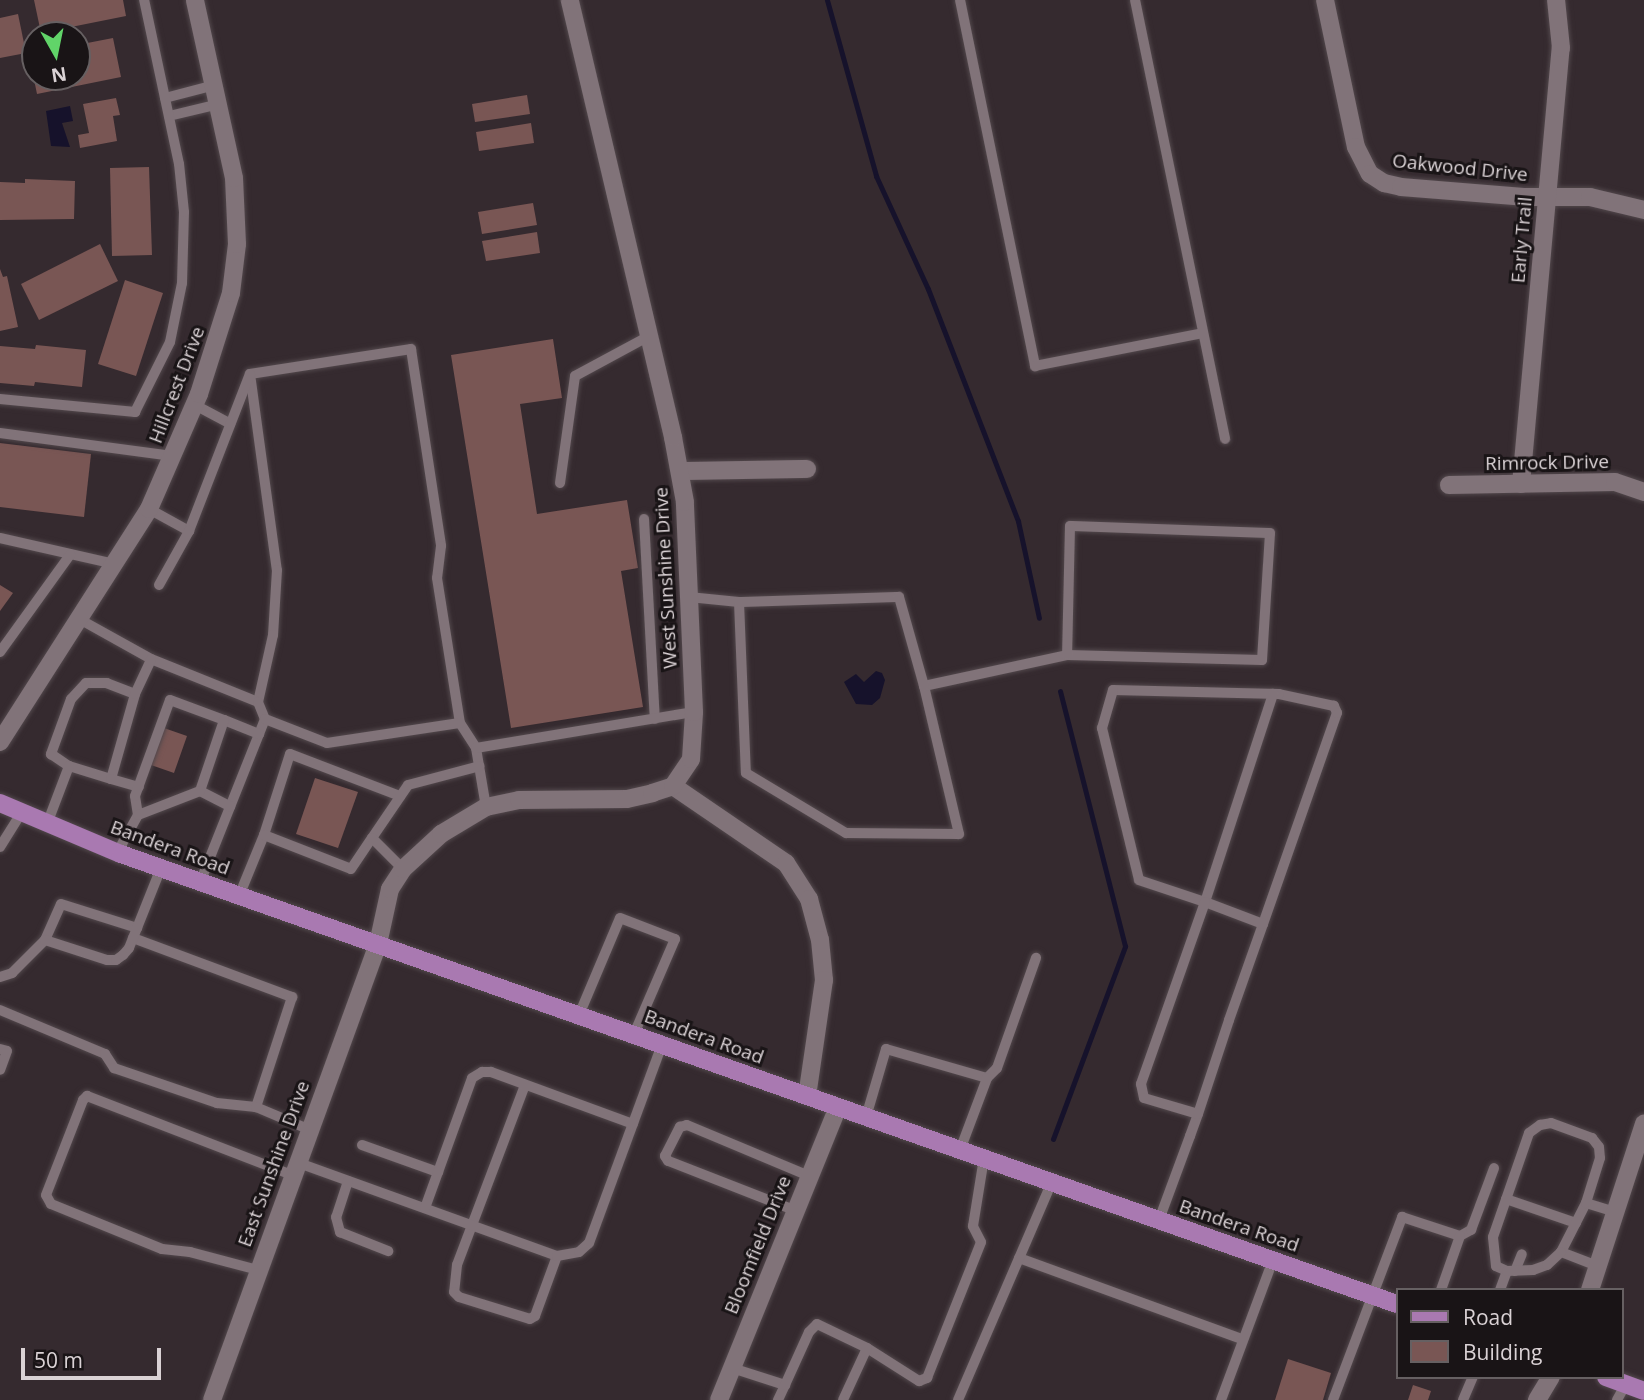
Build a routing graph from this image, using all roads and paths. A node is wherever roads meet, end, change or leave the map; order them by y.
1 (144, 0) edge
2 (195, 0) edge
3 (570, 0) edge
4 (960, 0) edge
5 (1135, 0) edge
6 (1325, 0) edge
7 (1556, 0) edge
8 (216, 85) junction
9 (165, 98) junction
10 (219, 104) junction
11 (169, 116) junction
12 (1547, 196) junction
13 (1644, 210) edge
14 (1203, 333) junction
15 (649, 336) junction
16 (250, 374) junction
17 (0, 399) edge
18 (195, 405) junction
19 (230, 424) junction
20 (0, 433) edge
21 (1225, 439) dead end
22 (172, 456) junction
23 (807, 469) dead end
24 (680, 471) junction
25 (560, 483) dead end
26 (1521, 484) junction
27 (1449, 485) dead end
28 (1644, 492) edge
29 (149, 509) junction
30 (644, 519) dead end
31 (189, 531) junction
32 (0, 538) edge
33 (70, 555) junction
34 (114, 564) junction
35 (159, 585) dead end
36 (689, 597) junction
37 (739, 602) junction
38 (81, 620) junction
39 (0, 652) edge
40 (1067, 655) junction
41 (151, 659) junction
42 (925, 686) junction
43 (135, 694) junction
44 (1273, 694) junction
45 (258, 702) junction
46 (694, 712) junction
47 (265, 719) junction
48 (655, 719) junction
49 (223, 720) junction
50 (460, 723) junction
51 (259, 734) junction
52 (0, 742) edge
53 (476, 748) junction
54 (69, 766) junction
55 (480, 766) junction
56 (111, 779) junction
57 (673, 786) junction
58 (139, 787) junction
59 (200, 791) junction
60 (400, 796) junction
61 (0, 803) edge
62 (230, 806) junction
63 (486, 807) junction
64 (21, 813) junction
65 (138, 815) junction
66 (47, 824) junction
67 (264, 835) junction
68 (372, 838) junction
69 (0, 847) edge
70 (117, 853) junction
71 (161, 868) junction
72 (403, 869) junction
73 (200, 882) junction
74 (239, 896) junction
75 (1205, 902) junction
76 (1264, 924) junction
77 (137, 928) junction
78 (133, 938) junction
79 (45, 940) junction
80 (377, 944) junction
81 (1036, 958) dead end
82 (0, 977) edge
83 (0, 1010) edge
84 (579, 1015) junction
85 (634, 1034) junction
86 (662, 1045) junction
87 (0, 1049) edge
88 (0, 1070) edge
89 (987, 1078) junction
90 (525, 1085) junction
91 (807, 1096) junction
92 (256, 1107) junction
93 (838, 1107) junction
94 (1198, 1114) junction
95 (866, 1117) junction
96 (634, 1124) junction
97 (1644, 1124) edge
98 (308, 1129) junction
99 (362, 1145) dead end
100 (1640, 1145) edge
101 (960, 1150) junction
102 (984, 1158) junction
103 (1494, 1167) dead end
104 (294, 1168) junction
105 (438, 1172) junction
106 (809, 1176) junction
107 (348, 1181) junction
108 (1052, 1182) junction
109 (1506, 1199) junction
110 (1586, 1203) junction
111 (425, 1208) junction
112 (794, 1210) junction
113 (1613, 1211) junction
114 (1159, 1220) junction
115 (1576, 1223) junction
116 (472, 1225) junction
117 (1460, 1236) junction
118 (388, 1251) dead end
119 (1560, 1252) junction
120 (1522, 1254) dead end
121 (557, 1256) junction
122 (1019, 1258) junction
123 (1273, 1260) junction
124 (1600, 1267) junction
125 (258, 1270) junction
126 (1511, 1271) junction
127 (1442, 1288) edge
128 (1501, 1288) edge
129 (1591, 1288) edge
130 (1371, 1295) junction
131 (1396, 1304) edge
132 (1242, 1339) junction
133 (867, 1348) junction
134 (732, 1368) junction
135 (1472, 1379) edge
136 (1550, 1379) edge
137 (1608, 1379) edge
138 (785, 1385) junction
139 (1644, 1391) edge
140 (1621, 1392) edge
141 (212, 1400) edge
142 (719, 1400) edge
143 (778, 1400) edge
144 (843, 1400) edge
145 (958, 1400) edge
146 (1221, 1400) edge
147 (1333, 1400) edge
148 (1464, 1400) edge
149 (1537, 1400) edge

1 - 9 lane
2 - 8 street, Hillcrest Drive
3 - 15 street, West Sunshine Drive
4 - 14 lane
5 - 14 lane
6 - 12 street, Oakwood Drive
7 - 12 street, Early Trail
8 - 9 lane
8 - 10 street, Hillcrest Drive
9 - 11 lane
10 - 11 lane
10 - 18 street, Hillcrest Drive
11 - 17 lane
12 - 13 street, Oakwood Drive
12 - 26 street, Early Trail
14 - 21 lane
15 - 24 street, West Sunshine Drive
15 - 25 lane
16 - 19 lane
16 - 45 lane
16 - 50 lane
18 - 19 lane
18 - 22 street, Hillcrest Drive
19 - 31 lane
20 - 22 lane
22 - 29 street, Hillcrest Drive
23 - 24 street
24 - 36 street, West Sunshine Drive
26 - 27 street, Rimrock Drive
26 - 28 street, Rimrock Drive
29 - 31 lane
29 - 34 street, Hillcrest Drive
30 - 48 lane
31 - 35 lane
32 - 33 lane
33 - 34 lane
33 - 39 lane
34 - 38 street, Hillcrest Drive
36 - 37 lane
36 - 46 street, West Sunshine Drive
37 - 42 lane
37 - 42 lane
38 - 41 lane
38 - 52 street, Hillcrest Drive
40 - 40 lane
40 - 42 lane
41 - 43 lane
41 - 45 lane
43 - 54 lane
43 - 56 lane
44 - 75 lane
44 - 75 lane
44 - 76 lane
45 - 47 lane
46 - 48 lane
46 - 57 street, West Sunshine Drive
47 - 50 lane
47 - 51 lane
48 - 53 lane
49 - 51 lane
49 - 58 lane
49 - 59 lane
50 - 53 lane
51 - 62 lane
53 - 55 lane
54 - 56 lane
54 - 66 lane
55 - 60 lane
55 - 63 lane
56 - 58 lane
57 - 63 street
57 - 91 street
58 - 65 lane
59 - 62 lane
59 - 65 lane
60 - 67 lane
60 - 68 lane
61 - 64 main road, Bandera Road
62 - 73 lane
63 - 72 street
64 - 66 main road, Bandera Road
64 - 69 lane
65 - 70 lane
66 - 70 main road, Bandera Road
67 - 68 lane
67 - 74 lane
68 - 72 lane
70 - 71 main road, Bandera Road
71 - 73 main road, Bandera Road
71 - 77 lane
72 - 80 street
73 - 74 main road, Bandera Road
74 - 80 main road, Bandera Road
75 - 76 lane
75 - 94 lane
76 - 94 lane
77 - 78 lane
77 - 79 lane
78 - 79 lane
78 - 92 lane
79 - 82 lane
80 - 84 main road, Bandera Road
80 - 98 street, East Sunshine Drive
81 - 89 lane
83 - 92 lane
84 - 85 main road, Bandera Road
84 - 85 lane
85 - 86 main road, Bandera Road
86 - 91 main road, Bandera Road
86 - 96 lane
87 - 88 lane
89 - 95 lane
89 - 101 lane
90 - 96 lane
90 - 105 lane
90 - 116 lane
91 - 93 main road, Bandera Road
92 - 98 lane
93 - 95 main road, Bandera Road
93 - 106 street, Bloomfield Drive
94 - 114 lane
95 - 101 main road, Bandera Road
96 - 121 lane
97 - 100 street
98 - 104 street, East Sunshine Drive
99 - 105 lane
100 - 113 street
101 - 102 main road, Bandera Road
102 - 108 main road, Bandera Road
102 - 133 lane
103 - 117 lane
104 - 107 lane
104 - 125 street, East Sunshine Drive
104 - 125 lane
105 - 111 lane
106 - 112 street, Bloomfield Drive
106 - 112 lane
107 - 111 lane
107 - 118 lane
108 - 114 main road, Bandera Road
108 - 122 lane
109 - 110 lane
109 - 115 lane
109 - 126 lane
110 - 113 lane
110 - 115 lane
111 - 116 lane
112 - 134 street, Bloomfield Drive
113 - 124 street
114 - 123 main road, Bandera Road
115 - 119 lane
116 - 121 lane
116 - 121 lane
117 - 127 lane
117 - 130 lane
119 - 124 lane
119 - 126 lane
120 - 126 lane
122 - 132 lane
122 - 145 lane
123 - 130 main road, Bandera Road
123 - 132 lane
124 - 129 street
125 - 141 street, East Sunshine Drive
126 - 128 lane
130 - 131 main road, Bandera Road
130 - 147 lane
132 - 146 lane
133 - 138 lane
133 - 144 lane
134 - 138 lane
134 - 142 street, Bloomfield Drive
135 - 148 lane
136 - 149 street
137 - 140 main road
138 - 143 lane
139 - 140 main road

